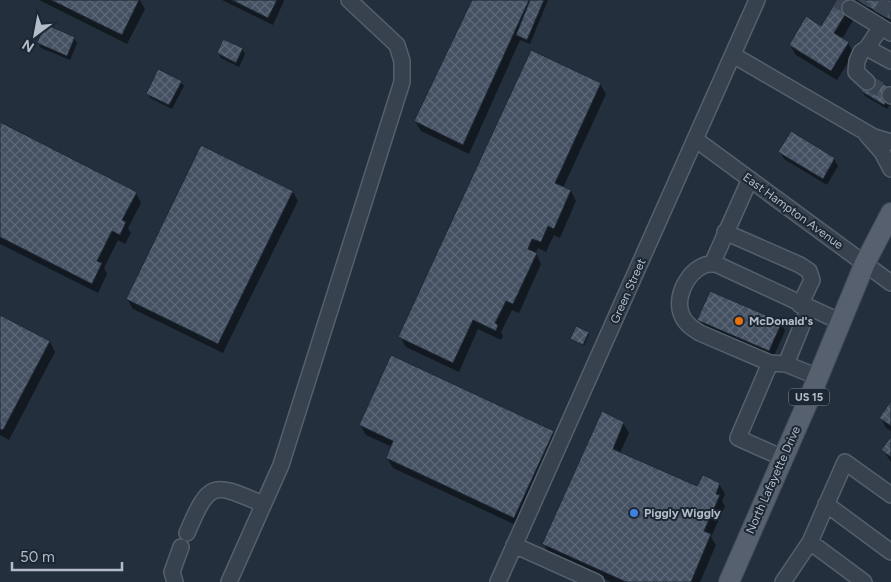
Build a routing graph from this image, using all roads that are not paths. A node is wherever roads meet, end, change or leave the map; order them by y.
1 (349, 0) edge
2 (757, 0) edge
3 (856, 8) tunnel mouth
4 (882, 24) edge
5 (872, 51) junction
6 (733, 55) junction
7 (891, 61) edge
8 (891, 73) edge
9 (866, 82) tunnel mouth
10 (860, 129) junction
11 (695, 139) junction
12 (891, 142) edge
13 (891, 169) edge
14 (750, 179) junction
15 (891, 213) edge
16 (725, 232) junction
17 (712, 264) junction
18 (865, 264) junction
19 (891, 283) edge
20 (804, 306) junction
21 (841, 322) junction
22 (770, 363) junction
23 (786, 364) junction
24 (818, 377) junction
25 (783, 458) junction
26 (891, 496) edge
27 (264, 504) junction
28 (826, 504) junction
29 (187, 533) dead end
30 (810, 542) junction
31 (514, 545) junction
32 (181, 547) dead end
33 (891, 552) edge
34 (175, 582) edge
35 (229, 582) edge
36 (498, 582) edge
37 (596, 582) edge
38 (729, 582) edge
39 (783, 582) edge
40 (864, 582) edge

1 - 27 street
2 - 6 street, Green Street
3 - 4 street
4 - 5 street
5 - 7 street
5 - 8 street
5 - 9 street
6 - 10 street
6 - 11 street, Green Street
10 - 12 street
10 - 13 street
11 - 14 street, East Hampton Avenue
11 - 31 street, Green Street
14 - 16 street
14 - 18 street, East Hampton Avenue
15 - 18 main road, North Lafayette Drive / US 15
16 - 17 street
16 - 20 street
17 - 20 street
17 - 22 street
18 - 19 street, East Hampton Avenue
18 - 21 main road, North Lafayette Drive / US 15
20 - 21 street
20 - 23 street
21 - 24 main road, North Lafayette Drive / US 15
22 - 23 street
22 - 25 street
23 - 24 street
24 - 25 main road, North Lafayette Drive / US 15
25 - 38 main road, North Lafayette Drive / US 15
26 - 28 street
27 - 29 street
27 - 35 street
28 - 30 street
28 - 33 street
30 - 39 street
30 - 40 street
31 - 36 street, Green Street
31 - 37 street
32 - 34 street

